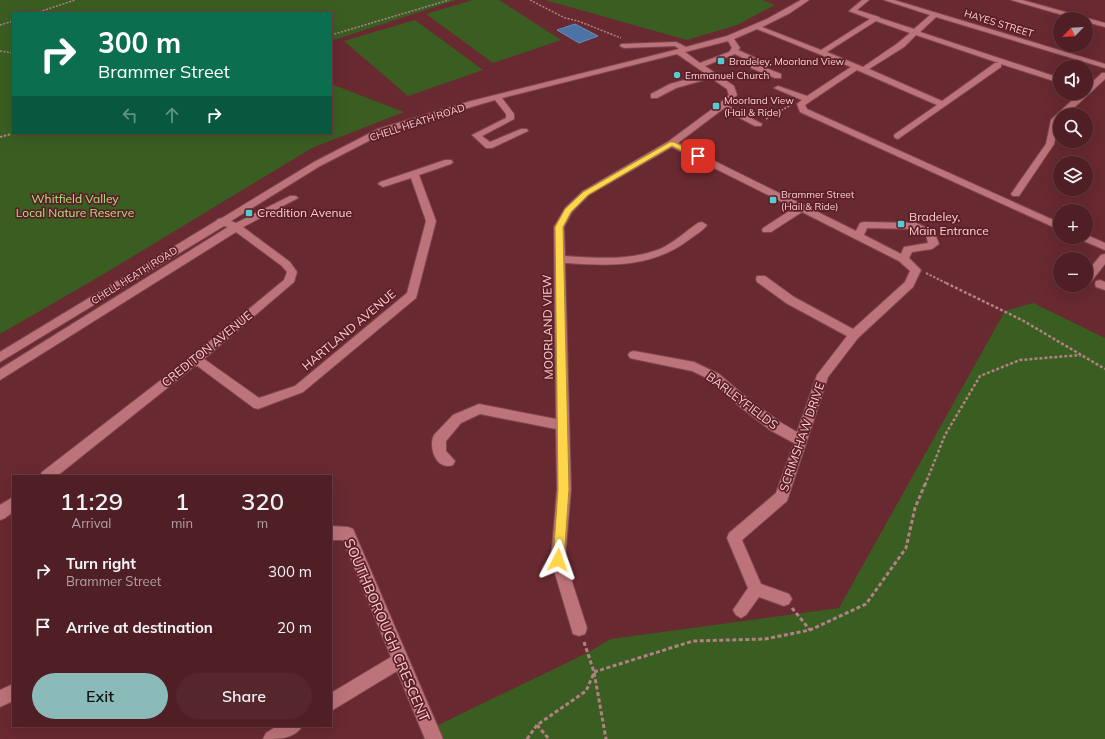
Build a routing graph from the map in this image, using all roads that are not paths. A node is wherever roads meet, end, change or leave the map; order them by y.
1 (806, 0) edge
2 (866, 0) edge
3 (887, 0) edge
4 (1014, 0) edge
5 (902, 2) edge
6 (1059, 12) edge
7 (935, 14) junction
8 (877, 18) junction
9 (1093, 21) edge
10 (1105, 25) edge
11 (757, 28) junction
12 (916, 31) junction
13 (730, 38) junction
14 (628, 46) road end
15 (683, 51) junction
16 (734, 52) junction
17 (821, 53) junction
18 (998, 65) dead end
19 (699, 66) junction
20 (1105, 66) edge
21 (860, 68) junction
22 (712, 75) junction
23 (1105, 75) edge
24 (778, 76) dead end
25 (1053, 79) edge
26 (1093, 85) edge
27 (778, 88) dead end
28 (654, 96) dead end
29 (497, 97) junction
30 (1076, 100) edge
31 (804, 102) junction
32 (942, 104) junction
33 (722, 106) junction
34 (1068, 108) edge
35 (758, 124) road end
36 (1053, 130) edge
37 (524, 131) dead end
38 (898, 136) dead end
39 (672, 143) junction
40 (448, 162) dead end
41 (414, 173) junction
42 (383, 184) dead end
43 (1016, 194) dead end
44 (293, 198) dead end
45 (801, 208) junction
46 (221, 221) junction
47 (1053, 224) edge
48 (702, 225) dead end
49 (236, 228) junction
50 (767, 230) dead end
51 (858, 236) junction
52 (1093, 242) edge
53 (1105, 247) edge
54 (1105, 257) edge
55 (560, 259) junction
56 (903, 259) junction
57 (1093, 272) edge
58 (761, 279) dead end
59 (854, 335) junction
60 (634, 355) dead end
61 (0, 358) edge
62 (196, 359) junction
63 (0, 375) edge
64 (562, 425) junction
65 (802, 441) junction
66 (448, 461) dead end
67 (49, 475) edge
68 (12, 504) edge
69 (0, 514) edge
70 (332, 533) edge
71 (756, 589) junction
72 (784, 599) road end
73 (741, 610) dead end
74 (579, 628) road end
75 (401, 660) junction
76 (12, 692) edge
77 (0, 698) edge
78 (332, 701) edge
79 (291, 727) edge
80 (272, 739) edge
81 (434, 739) edge

1 - 11 street, CHELL HEATH ROAD
2 - 8 street
3 - 5 street, HAYES STREET
4 - 6 street
5 - 7 street, HAYES STREET
7 - 12 street
7 - 20 street, HAYES STREET
8 - 12 street
8 - 17 street
9 - 10 street
11 - 13 street, CHELL HEATH ROAD
11 - 17 street
12 - 21 street
12 - 25 street
13 - 15 street, CHELL HEATH ROAD
13 - 16 street
14 - 15 street
15 - 19 street, MOORLAND VIEW
15 - 29 street, CHELL HEATH ROAD
16 - 19 street
16 - 24 street
17 - 21 street
18 - 32 street
19 - 22 street, MOORLAND VIEW
21 - 31 street
21 - 32 street
22 - 28 street
22 - 33 street, MOORLAND VIEW
23 - 26 street
27 - 31 street
29 - 37 street
29 - 46 street, CHELL HEATH ROAD
30 - 34 street
31 - 47 street
32 - 38 street
33 - 35 street
33 - 39 street, MOORLAND VIEW
36 - 43 street
39 - 45 street
39 - 55 street, MOORLAND VIEW
40 - 41 street
41 - 42 street
41 - 62 street, HARTLAND AVENUE
44 - 49 street, CHELL HEATH ROAD
45 - 50 street
45 - 51 street
46 - 49 street, CREDITON AVENUE
46 - 61 street, CHELL HEATH ROAD
48 - 55 street
49 - 62 street, CREDITON AVENUE
49 - 63 street, CHELL HEATH ROAD
51 - 56 street
51 - 56 street
52 - 53 street
54 - 57 street
55 - 64 street, MOORLAND VIEW
56 - 59 street, SCRIMSHAW DRIVE
58 - 59 street
59 - 65 street, SCRIMSHAW DRIVE
60 - 65 street, BARLEYFIELDS
62 - 67 street, CREDITON AVENUE
64 - 66 street
64 - 74 street, MOORLAND VIEW
65 - 71 street, SCRIMSHAW DRIVE
68 - 69 street
70 - 75 street, SOUTHBOROUGH CRESCENT
71 - 72 street
71 - 73 street
75 - 78 street
75 - 81 street, SOUTHBOROUGH CRESCENT
76 - 77 street
79 - 80 street

